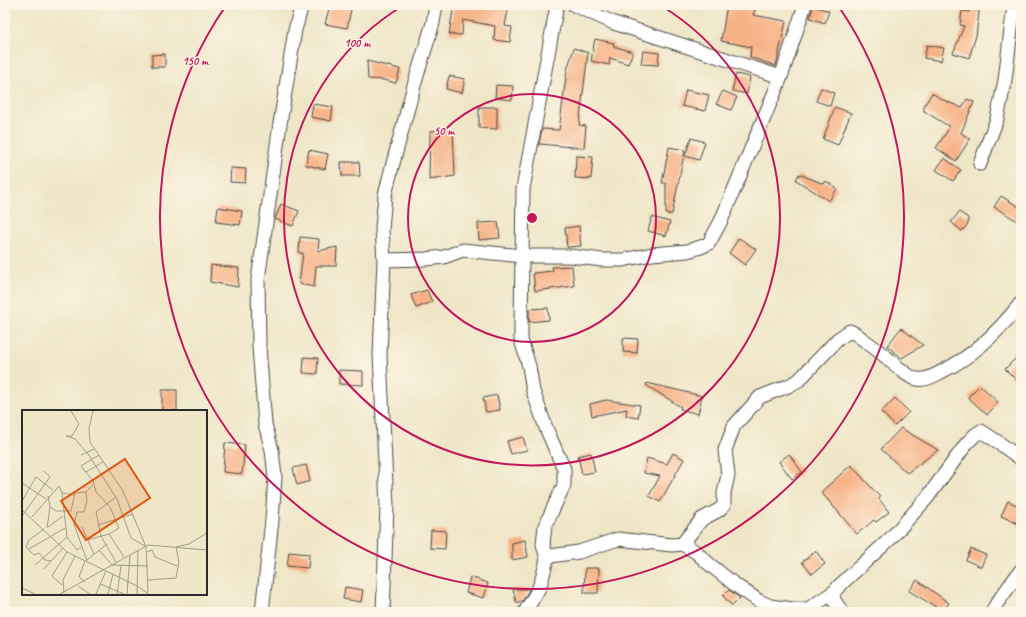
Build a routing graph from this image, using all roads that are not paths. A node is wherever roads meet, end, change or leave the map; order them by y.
1 (302, 5) edge
2 (436, 5) edge
3 (557, 5) edge
4 (574, 5) edge
5 (805, 5) edge
6 (1014, 5) edge
7 (782, 77) junction
8 (980, 164) dead end
9 (522, 256) junction
10 (384, 260) junction
11 (1021, 303) edge
12 (1021, 459) edge
13 (682, 544) junction
14 (547, 559) junction
15 (1021, 570) edge
16 (834, 592) junction
17 (526, 611) edge
18 (262, 612) edge
19 (382, 612) edge
20 (842, 612) edge
21 (992, 612) edge

1 - 18 street
2 - 10 street
3 - 9 street
4 - 7 street
5 - 7 street
6 - 8 street
7 - 9 street
9 - 10 street
9 - 14 street
10 - 19 street
11 - 13 street
12 - 16 street
13 - 14 street
13 - 16 street
14 - 17 street
15 - 21 street
16 - 20 street

